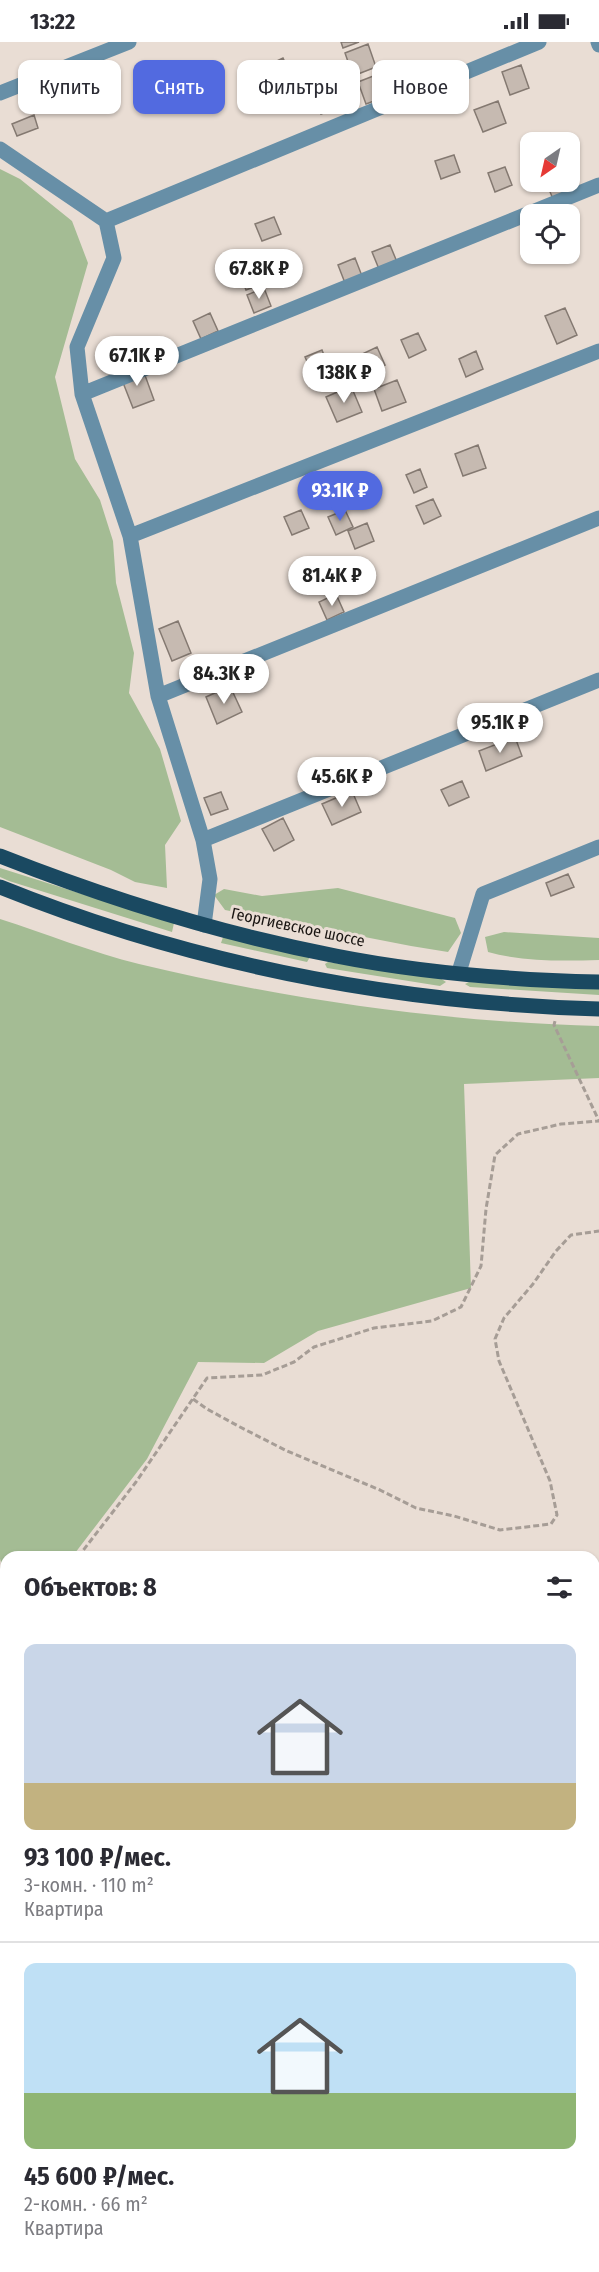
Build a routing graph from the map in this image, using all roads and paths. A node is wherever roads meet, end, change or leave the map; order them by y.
1 (129, 42) edge
2 (539, 42) edge
3 (0, 93) edge
4 (0, 149) edge
5 (599, 185) edge
6 (106, 221) junction
7 (599, 351) edge
8 (82, 394) junction
9 (599, 518) edge
10 (130, 536) junction
11 (599, 680) edge
12 (158, 696) junction
13 (203, 840) junction
14 (599, 847) edge
15 (0, 856) edge
16 (0, 887) edge
17 (204, 925) junction
18 (459, 972) junction
19 (599, 982) edge
20 (558, 1008) junction
21 (599, 1009) edge
22 (599, 1121) edge
23 (599, 1232) edge
24 (193, 1399) junction
25 (83, 1551) edge

1 - 3 lane
2 - 6 lane
4 - 6 lane
5 - 8 lane
6 - 8 lane
7 - 10 lane
8 - 10 lane
9 - 12 lane
10 - 12 lane
11 - 13 lane
12 - 13 lane
13 - 17 lane
14 - 18 lane
15 - 17 main road, Георгиевское шоссе
16 - 20 main road
17 - 18 main road, Георгиевское шоссе
18 - 19 main road, Георгиевское шоссе
20 - 21 main road
20 - 22 path
22 - 24 path
23 - 24 path
24 - 25 path

